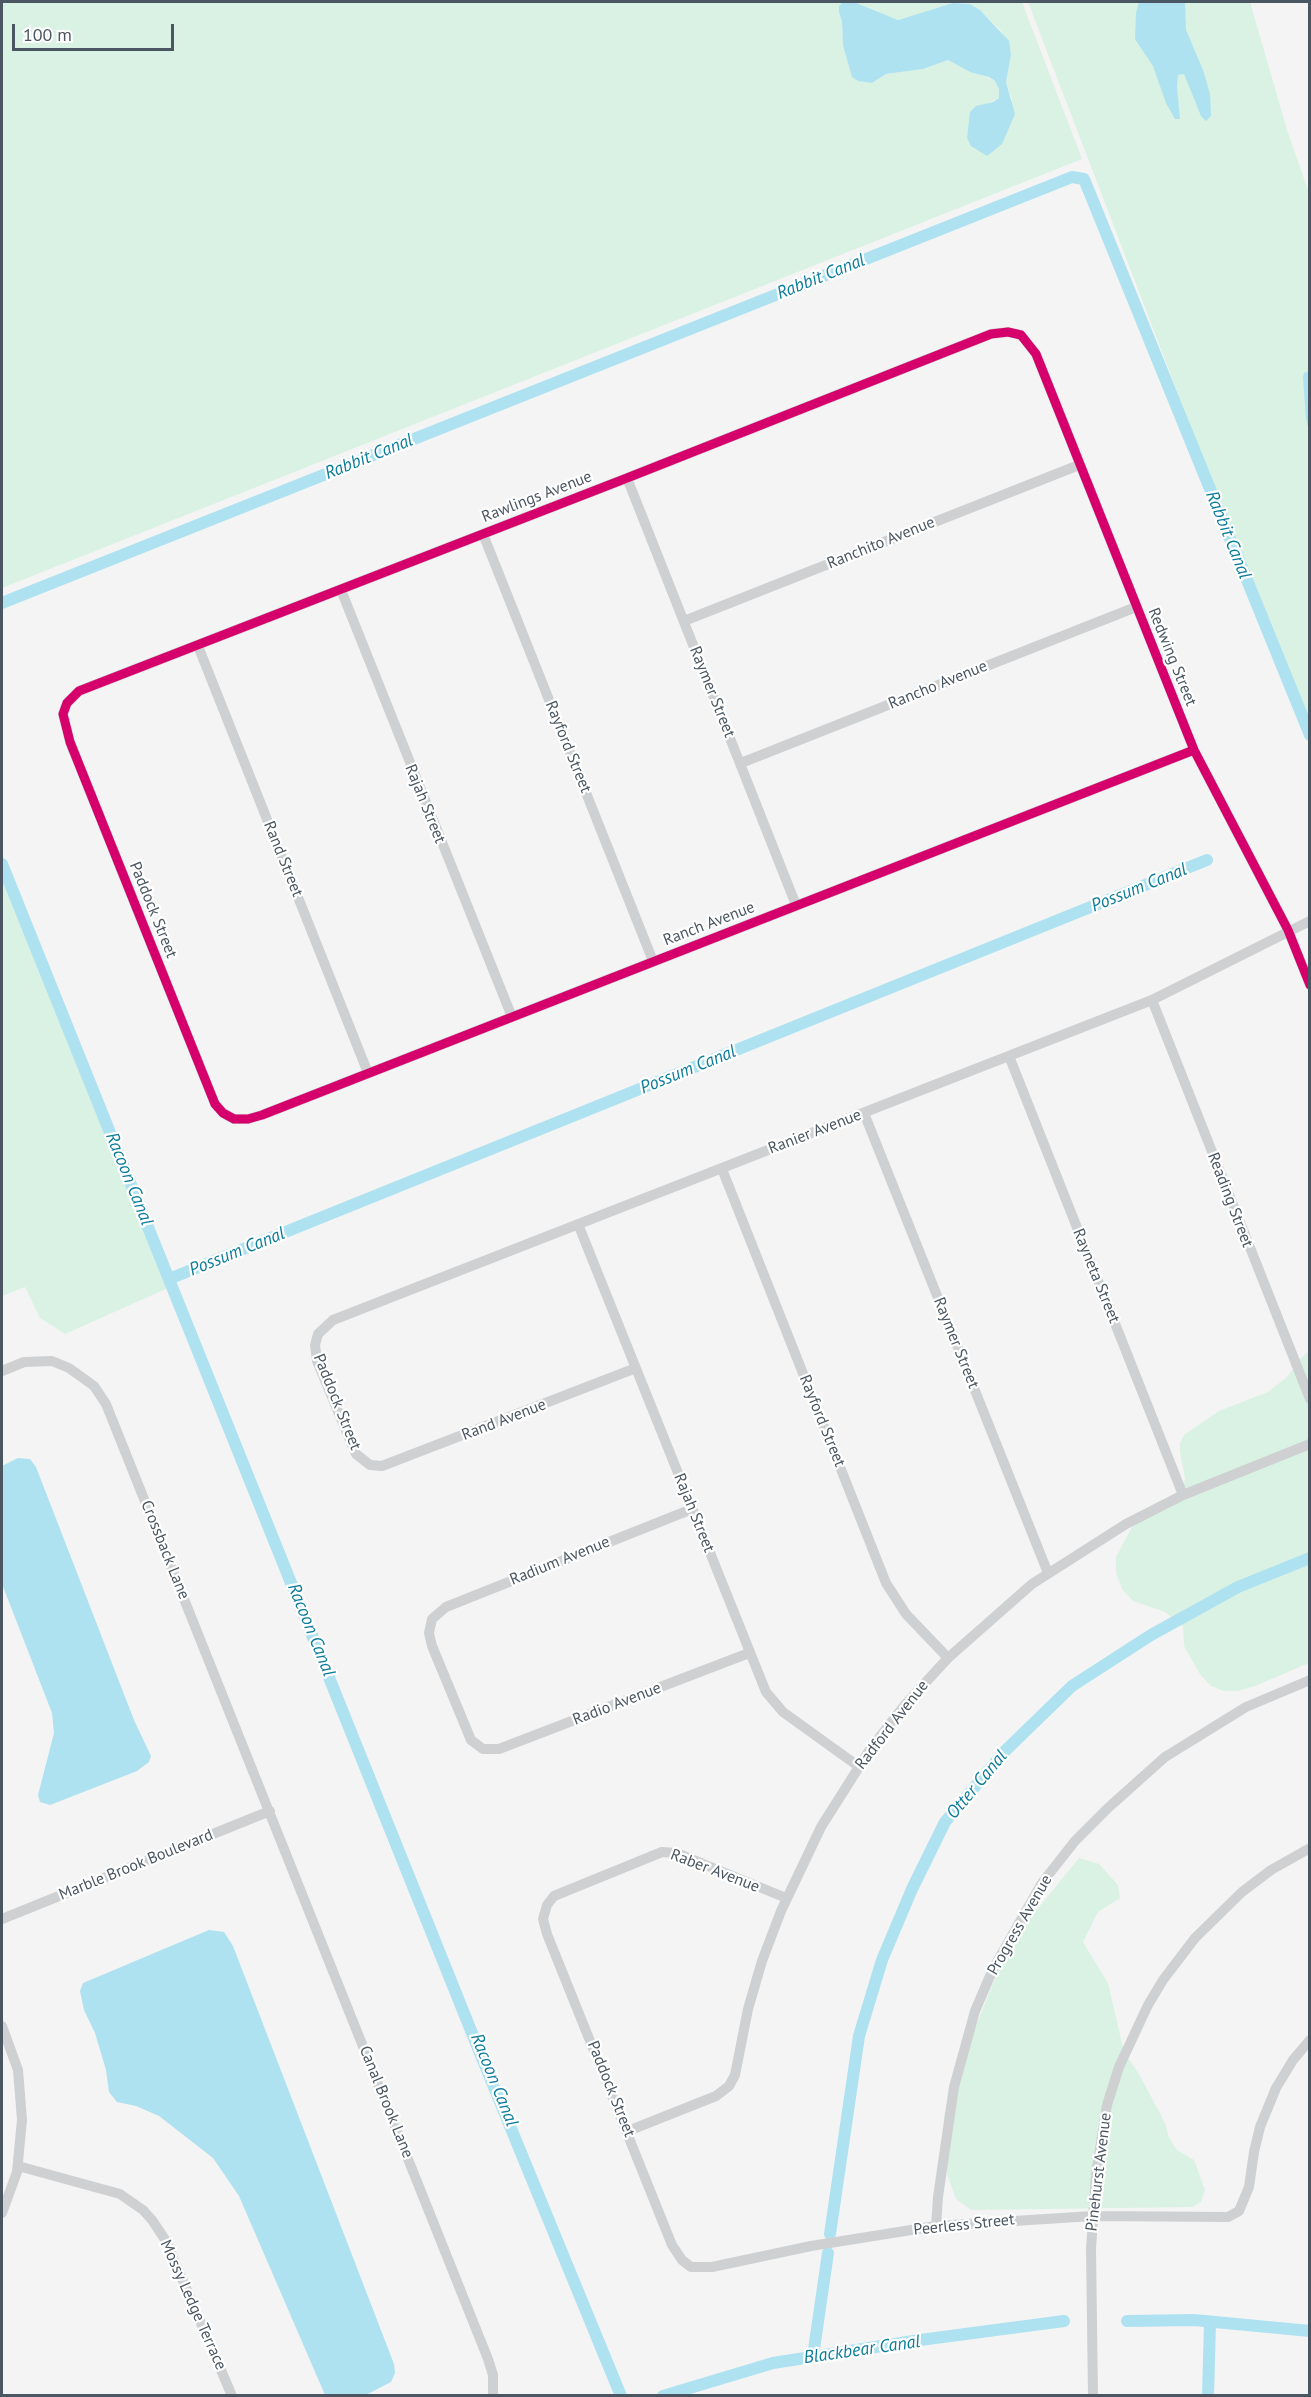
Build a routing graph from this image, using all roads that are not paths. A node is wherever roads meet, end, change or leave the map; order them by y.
1 (1021, 335) joint
2 (1079, 465) junction
3 (627, 478) junction
4 (483, 534) junction
5 (341, 590) junction
6 (1136, 607) junction
7 (684, 621) junction
8 (198, 646) junction
9 (67, 703) joint
10 (1194, 750) junction
11 (741, 763) junction
12 (796, 905) junction
13 (1310, 921) edge
14 (1288, 930) junction
15 (653, 961) junction
16 (1310, 985) edge
17 (1152, 1000) junction
18 (512, 1017) junction
19 (1009, 1056) junction
20 (368, 1072) junction
21 (864, 1113) junction
22 (234, 1119) joint
23 (722, 1169) junction
24 (578, 1224) junction
25 (318, 1334) joint
26 (636, 1368) junction
27 (2, 1371) edge
28 (1310, 1399) edge
29 (1310, 1444) edge
30 (370, 1465) joint
31 (1183, 1495) junction
32 (692, 1509) junction
33 (1048, 1573) junction
34 (749, 1653) junction
35 (948, 1658) junction
36 (1310, 1680) edge
37 (483, 1749) joint
38 (858, 1766) junction
39 (270, 1811) junction
40 (1310, 1848) edge
41 (786, 1898) junction
42 (548, 1905) joint
43 (2, 1919) edge
44 (2, 2026) edge
45 (1310, 2040) edge
46 (628, 2131) junction
47 (18, 2166) junction
48 (2, 2213) edge
49 (1093, 2216) junction
50 (936, 2226) junction
51 (691, 2266) joint
52 (232, 2396) edge
53 (493, 2396) edge
54 (1093, 2396) edge

1 - 2 street, Redwing Street
1 - 3 street, Rawlings Avenue
2 - 6 street, Redwing Street
2 - 7 street, Ranchito Avenue
3 - 4 street, Rawlings Avenue
3 - 7 street, Raymer Street
4 - 5 street, Rawlings Avenue
4 - 15 street, Rayford Street
5 - 8 street, Rawlings Avenue
5 - 18 street, Rajah Street
6 - 10 street, Redwing Street
6 - 11 street, Rancho Avenue
7 - 11 street, Raymer Street
8 - 9 street, Rawlings Avenue
8 - 20 street, Rand Street
9 - 22 street, Paddock Street
10 - 12 street, Ranch Avenue
10 - 14 street, Redwing Street
11 - 12 street, Raymer Street
12 - 15 street, Ranch Avenue
13 - 14 street, Ranier Avenue
14 - 16 street, Redwing Street
14 - 17 street, Ranier Avenue
15 - 18 street, Ranch Avenue
17 - 19 street, Ranier Avenue
17 - 28 street, Reading Street
18 - 20 street, Ranch Avenue
19 - 21 street, Ranier Avenue
19 - 31 street, Rayneta Street
20 - 22 street, Ranch Avenue
21 - 23 street, Ranier Avenue
21 - 33 street, Raymer Street
23 - 24 street, Ranier Avenue
23 - 35 street, Rayford Street
24 - 25 street, Ranier Avenue
24 - 26 street, Rajah Street
25 - 30 street, Paddock Street
26 - 30 street, Rand Avenue
26 - 32 street, Rajah Street
27 - 39 street, Crossback Lane
29 - 31 street, Radford Avenue
31 - 33 street, Radford Avenue
32 - 34 street, Rajah Street
32 - 37 street, Radium Avenue
33 - 35 street, Radford Avenue
34 - 37 street, Radio Avenue
34 - 38 street, Rajah Street
35 - 38 street, Radford Avenue
36 - 50 street, Progress Avenue
38 - 41 street, Radford Avenue
39 - 43 street, Marble Brook Boulevard
39 - 53 street, Canal Brook Lane
40 - 49 street, Pinehurst Avenue
41 - 42 street, Raber Avenue
41 - 46 street, Radford Avenue
42 - 46 street, Paddock Street
44 - 47 street
45 - 49 street, Peerless Street
46 - 51 street, Paddock Street
47 - 48 street
47 - 52 street, Mossy Ledge Terrace
49 - 50 street, Peerless Street
49 - 54 street, Pinehurst Avenue
50 - 51 street, Peerless Street

